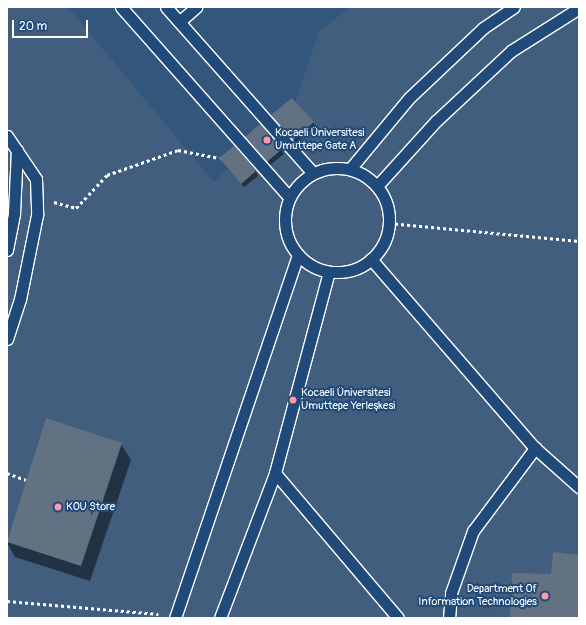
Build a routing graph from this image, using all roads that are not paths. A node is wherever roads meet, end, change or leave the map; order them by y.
1 (121, 7) edge
2 (166, 7) edge
3 (196, 7) edge
4 (514, 7) edge
5 (579, 8) edge
6 (179, 22) junction
7 (7, 136) edge
8 (17, 150) junction
9 (350, 169) junction
10 (313, 173) junction
11 (378, 186) junction
12 (288, 196) junction
13 (7, 250) edge
14 (298, 255) junction
15 (371, 259) junction
16 (329, 272) junction
17 (7, 339) edge
18 (535, 448) junction
19 (275, 473) junction
20 (579, 487) edge
21 (175, 617) edge
22 (220, 618) edge
23 (398, 618) edge
24 (449, 618) edge

1 - 12 lane
2 - 6 lane
3 - 6 lane
4 - 9 lane
5 - 11 lane
6 - 10 lane
7 - 8 lane
8 - 13 lane
8 - 17 lane
9 - 10 lane
9 - 11 lane
10 - 12 lane
11 - 15 lane
12 - 14 lane
14 - 16 lane
14 - 21 lane
15 - 16 lane
15 - 18 lane
16 - 19 lane
18 - 20 lane
18 - 24 lane
19 - 22 lane
19 - 23 lane

